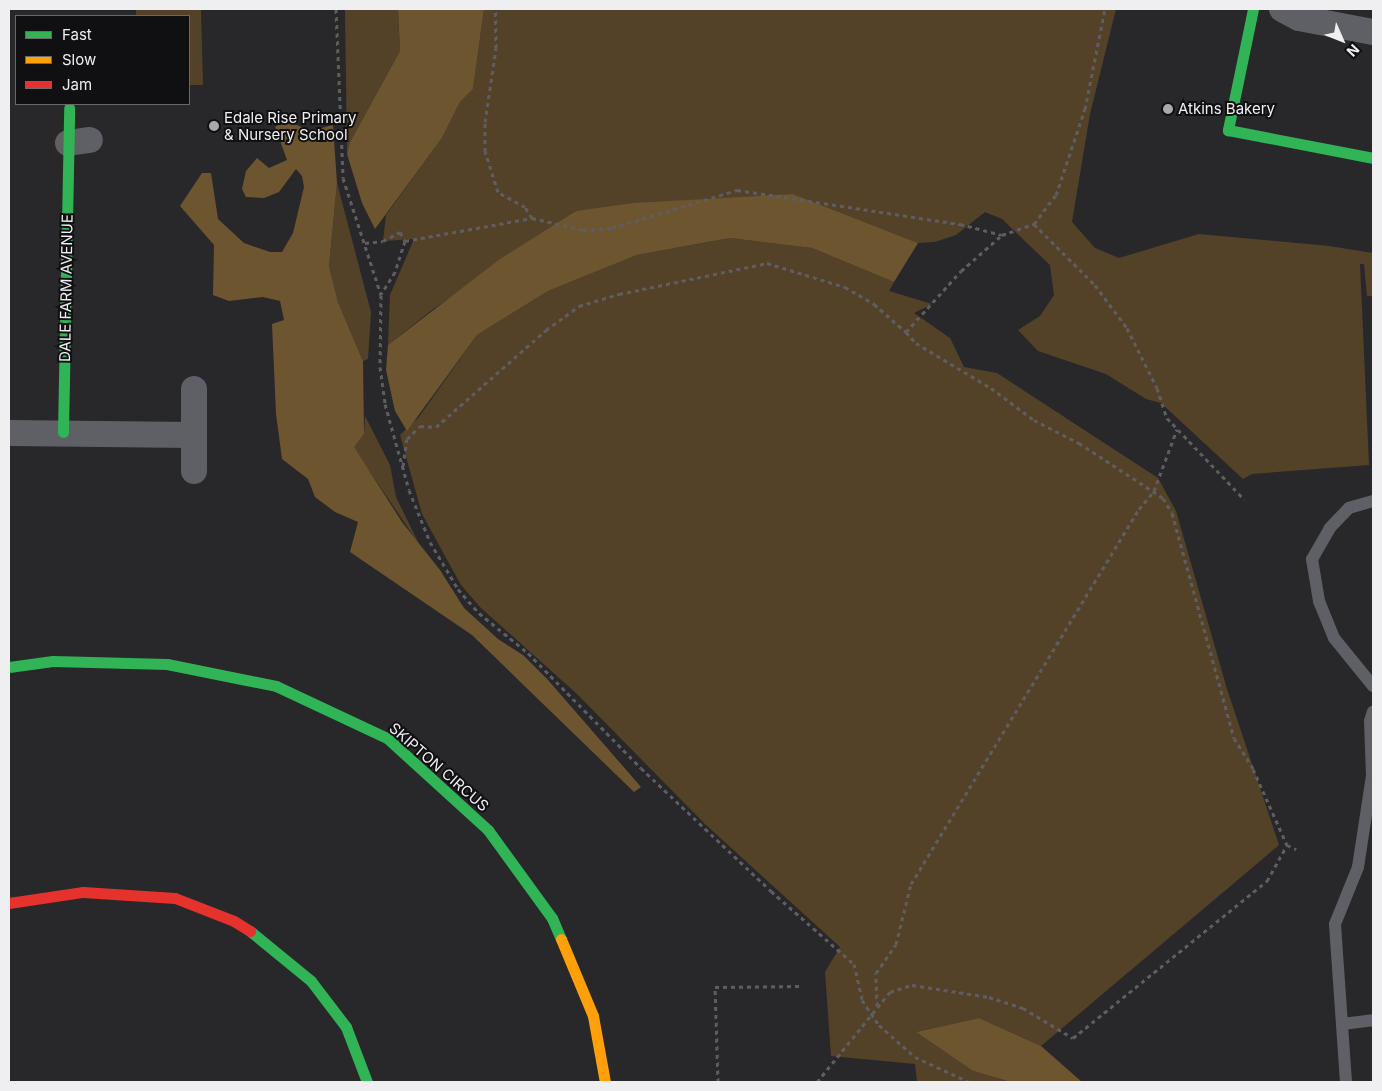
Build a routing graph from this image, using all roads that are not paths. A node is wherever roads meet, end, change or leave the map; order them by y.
1 (1253, 9) edge
2 (1282, 9) edge
3 (1373, 32) edge
4 (69, 108) dead end
5 (1373, 158) edge
6 (194, 389) dead end
7 (63, 432) junction
8 (9, 433) edge
9 (193, 434) junction
10 (194, 471) dead end
11 (1373, 501) edge
12 (9, 667) edge
13 (1373, 686) edge
14 (1373, 710) edge
15 (9, 903) edge
16 (1373, 1020) edge
17 (1342, 1024) junction
18 (367, 1082) edge
19 (605, 1082) edge
20 (1346, 1082) edge

1 - 5 street
2 - 3 street
4 - 7 street, DALE FARM AVENUE
6 - 9 street
7 - 8 street
7 - 9 street
9 - 10 street
11 - 13 lane
12 - 19 street, SKIPTON CIRCUS
14 - 17 lane
15 - 18 street
16 - 17 lane
17 - 20 lane

